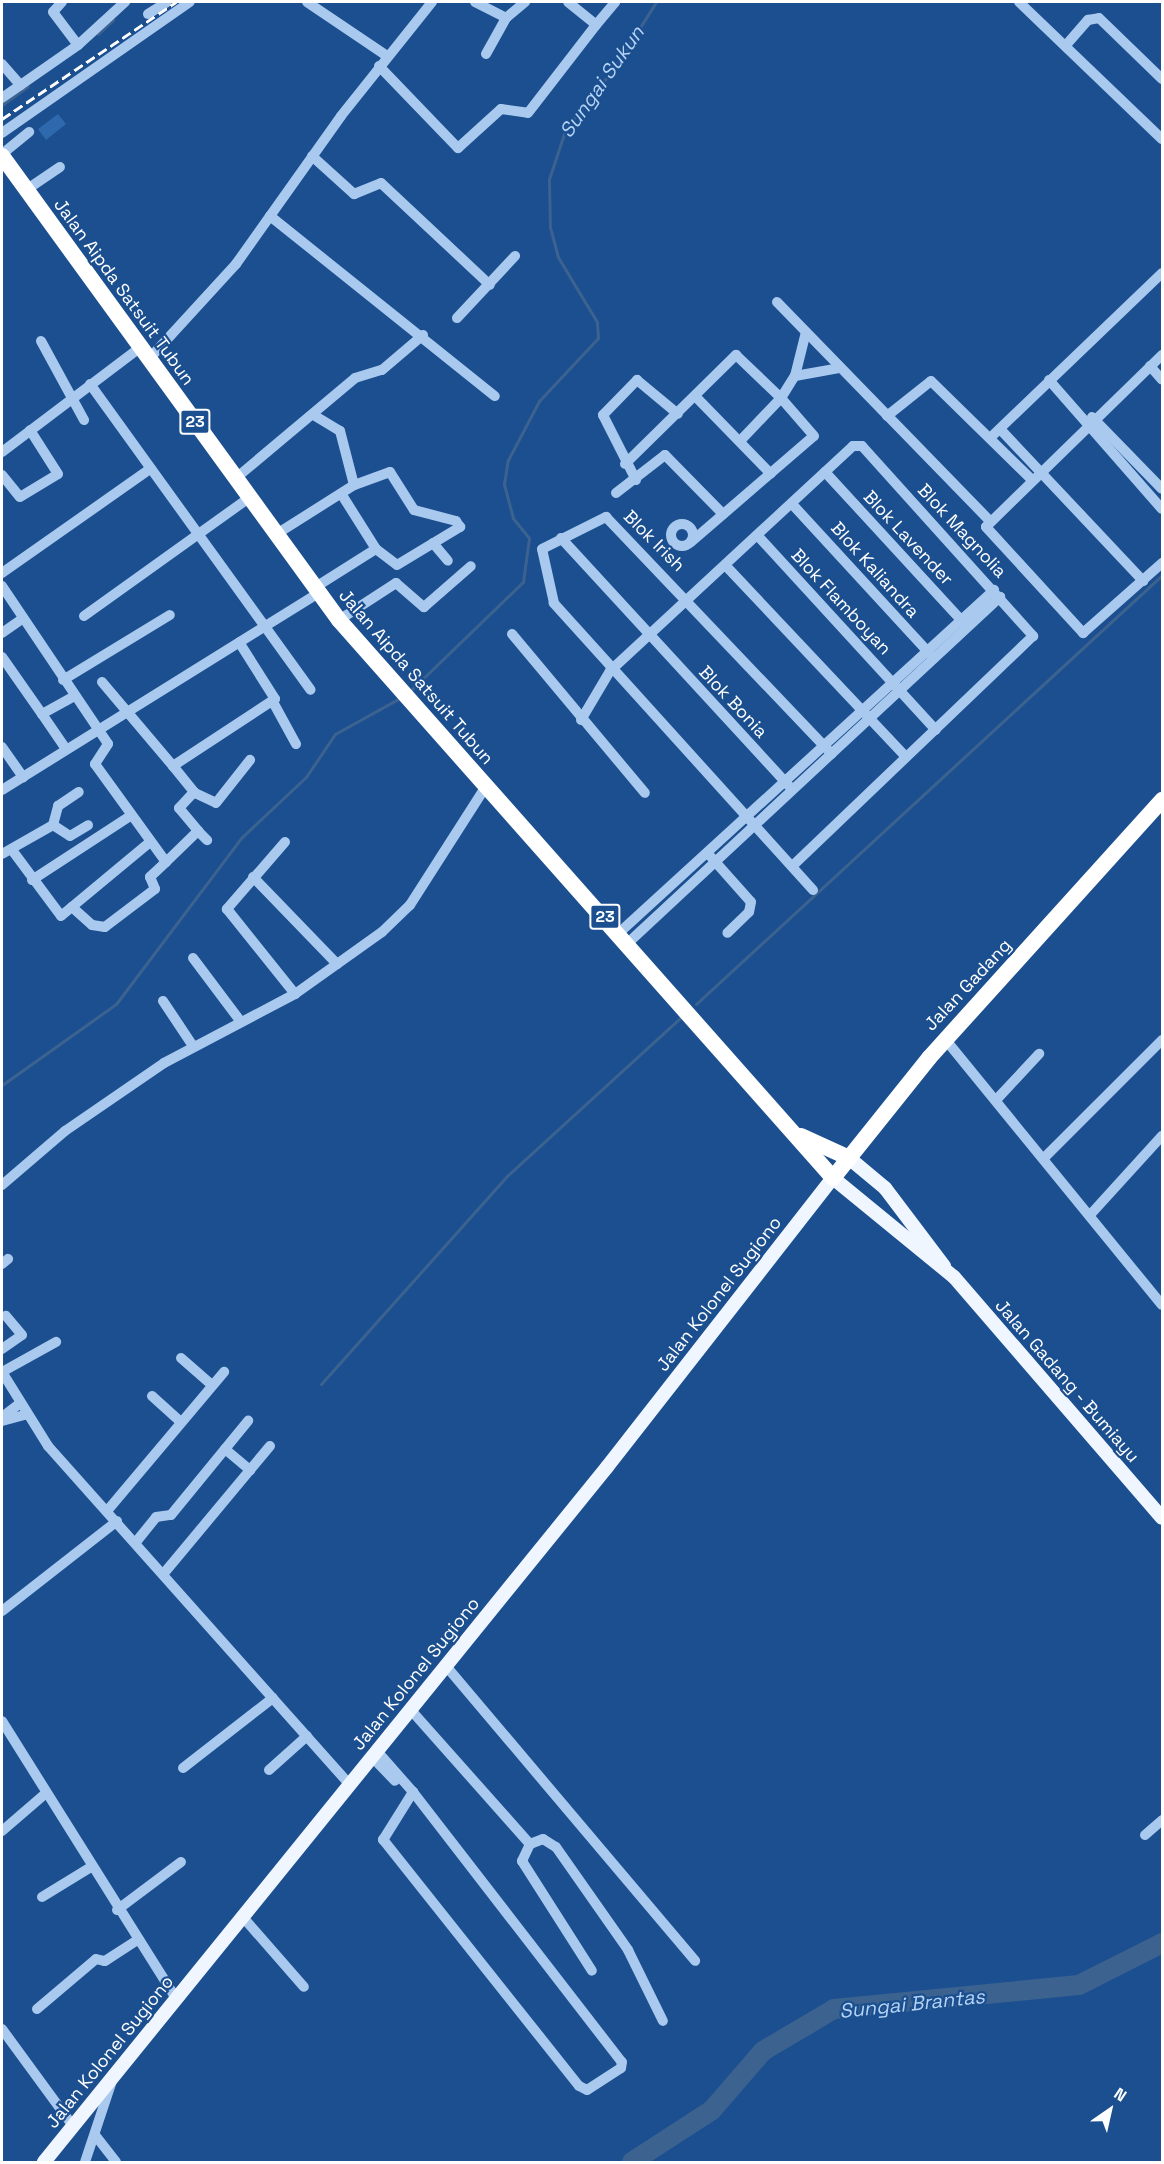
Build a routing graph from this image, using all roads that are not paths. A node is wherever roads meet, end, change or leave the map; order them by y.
1 (62, 2) edge
2 (125, 2) edge
3 (190, 2) edge
4 (307, 2) edge
5 (432, 2) edge
6 (475, 2) edge
7 (525, 2) edge
8 (568, 2) edge
9 (615, 2) edge
10 (1019, 2) edge
11 (160, 4) edge
12 (148, 14) dead end
13 (506, 18) junction
14 (596, 25) junction
15 (1067, 44) junction
16 (78, 45) junction
17 (486, 54) dead end
18 (387, 56) junction
19 (2, 64) edge
20 (379, 66) junction
21 (1162, 79) edge
22 (20, 85) junction
23 (2, 98) edge
24 (29, 132) dead end
25 (2, 133) edge
26 (1162, 139) edge
27 (2, 155) edge
28 (312, 156) junction
29 (60, 167) dead end
30 (26, 190) junction
31 (270, 216) junction
32 (515, 256) dead end
33 (1162, 273) edge
34 (490, 285) junction
35 (777, 302) dead end
36 (458, 318) dead end
37 (806, 332) junction
38 (423, 335) junction
39 (41, 341) dead end
40 (145, 353) junction
41 (1162, 355) edge
42 (1150, 366) junction
43 (840, 368) junction
44 (795, 376) junction
45 (1049, 380) junction
46 (1162, 380) edge
47 (90, 384) junction
48 (495, 396) dead end
49 (72, 397) junction
50 (696, 397) junction
51 (781, 398) junction
52 (678, 414) junction
53 (315, 416) junction
54 (887, 416) junction
55 (84, 420) dead end
56 (1089, 421) junction
57 (1000, 429) junction
58 (30, 430) junction
59 (990, 438) junction
60 (741, 440) junction
61 (651, 441) junction
62 (2, 452) edge
63 (665, 455) junction
64 (626, 464) junction
65 (150, 469) junction
66 (1041, 471) junction
67 (825, 472) junction
68 (771, 474) junction
69 (2, 475) edge
70 (1151, 477) junction
71 (236, 478) junction
72 (636, 480) junction
73 (1032, 480) junction
74 (354, 485) junction
75 (1141, 486) junction
76 (1162, 489) edge
77 (616, 493) dead end
78 (342, 495) junction
79 (249, 498) junction
80 (792, 504) junction
81 (1162, 509) edge
82 (723, 514) junction
83 (990, 521) junction
84 (687, 526) junction
85 (709, 526) junction
86 (199, 531) junction
87 (275, 535) junction
88 (758, 536) junction
89 (561, 538) junction
90 (691, 542) junction
91 (433, 543) junction
92 (376, 549) junction
93 (448, 561) dead end
94 (1162, 562) edge
95 (471, 566) dead end
96 (726, 566) junction
97 (2, 573) edge
98 (1143, 581) junction
99 (2, 586) edge
100 (316, 590) junction
101 (997, 594) junction
102 (689, 598) junction
103 (170, 615) dead end
104 (84, 616) dead end
105 (22, 619) junction
106 (339, 620) junction
107 (964, 623) junction
108 (269, 626) junction
109 (2, 633) edge
110 (512, 634) dead end
111 (649, 636) junction
112 (239, 642) junction
113 (930, 654) junction
114 (2, 657) edge
115 (610, 671) junction
116 (63, 680) junction
117 (102, 682) dead end
118 (896, 686) junction
119 (311, 690) dead end
120 (74, 696) junction
121 (273, 702) junction
122 (127, 711) junction
123 (42, 714) junction
124 (864, 716) junction
125 (581, 720) junction
126 (97, 729) junction
127 (936, 730) junction
128 (296, 744) dead end
129 (2, 747) edge
130 (66, 749) junction
131 (828, 750) junction
132 (906, 757) junction
133 (250, 760) dead end
134 (173, 766) junction
135 (23, 777) junction
136 (486, 786) junction
137 (789, 787) junction
138 (2, 790) edge
139 (79, 792) dead end
140 (194, 792) junction
141 (645, 793) dead end
142 (1162, 800) edge
143 (130, 816) junction
144 (752, 822) junction
145 (53, 825) junction
146 (88, 825) dead end
147 (198, 831) junction
148 (207, 840) dead end
149 (285, 842) dead end
150 (149, 843) junction
151 (7, 852) edge
152 (712, 858) junction
153 (166, 862) junction
154 (792, 866) junction
155 (253, 877) junction
156 (32, 880) junction
157 (813, 890) dead end
158 (72, 907) junction
159 (727, 933) dead end
160 (624, 937) junction
161 (193, 958) dead end
162 (337, 964) junction
163 (296, 994) junction
164 (163, 1001) dead end
165 (240, 1022) junction
166 (945, 1039) junction
167 (1162, 1040) edge
168 (193, 1046) junction
169 (1039, 1054) dead end
170 (997, 1099) junction
171 (798, 1134) junction
172 (1160, 1144) edge
173 (849, 1158) junction
174 (1044, 1158) junction
175 (833, 1178) junction
176 (2, 1185) edge
177 (812, 1205) joint
178 (1090, 1215) junction
179 (945, 1268) junction
180 (1162, 1305) edge
181 (6, 1316) dead end
182 (56, 1342) dead end
183 (2, 1349) edge
184 (181, 1358) dead end
185 (2, 1372) edge
186 (224, 1372) dead end
187 (212, 1385) junction
188 (152, 1396) dead end
189 (19, 1404) junction
190 (25, 1415) junction
191 (2, 1419) edge
192 (180, 1421) junction
193 (248, 1421) dead end
194 (270, 1446) dead end
195 (225, 1449) junction
196 (250, 1470) junction
197 (107, 1511) junction
198 (1162, 1518) edge
199 (117, 1521) junction
200 (136, 1542) junction
201 (165, 1572) junction
202 (2, 1611) edge
203 (446, 1666) junction
204 (273, 1698) junction
205 (410, 1709) junction
206 (2, 1721) edge
207 (307, 1736) junction
208 (374, 1754) junction
209 (183, 1768) dead end
210 (269, 1770) dead end
211 (350, 1785) junction
212 (45, 1794) junction
213 (411, 1794) junction
214 (1162, 1820) edge
215 (2, 1832) edge
216 (1145, 1835) dead end
217 (530, 1844) junction
218 (181, 1862) dead end
219 (91, 1868) junction
220 (42, 1898) dead end
221 (117, 1910) junction
222 (242, 1916) junction
223 (135, 1941) junction
224 (695, 1961) dead end
225 (592, 1971) dead end
226 (304, 1987) dead end
227 (176, 1998) junction
228 (37, 2009) dead end
229 (663, 2021) dead end
230 (2, 2029) edge
231 (114, 2075) junction
232 (73, 2126) junction
233 (95, 2135) junction
234 (44, 2163) edge
235 (84, 2163) edge
236 (116, 2163) edge

1 - 16 street
2 - 16 street
3 - 25 street
4 - 18 street
5 - 18 street
6 - 13 street
7 - 13 street
8 - 14 street
9 - 14 street
10 - 15 street
11 - 12 street
13 - 17 street
14 - 20 street
15 - 21 street
15 - 26 street
16 - 22 street
18 - 20 street
19 - 22 street
20 - 28 street
22 - 23 street
24 - 27 street
27 - 30 highway, Jalan Aipda Satsuit Tubun / 23
28 - 31 street
28 - 34 street
29 - 30 street
30 - 40 highway, Jalan Aipda Satsuit Tubun / 23
31 - 38 street
31 - 40 street
32 - 34 street
33 - 45 street
34 - 36 street
35 - 37 street
37 - 43 street
37 - 44 street
38 - 48 street
38 - 53 street
39 - 49 street
40 - 47 street
40 - 71 highway, Jalan Aipda Satsuit Tubun / 23
41 - 42 street
42 - 46 street
42 - 56 street
43 - 44 street
43 - 54 street
44 - 51 street
45 - 56 street
45 - 57 street
47 - 49 street
47 - 65 street
49 - 55 street
49 - 58 street
50 - 51 street
50 - 52 street
50 - 60 street
51 - 60 street
51 - 68 street
52 - 61 street
52 - 64 street
53 - 71 street
53 - 74 street
54 - 59 street
54 - 83 street
56 - 66 street
56 - 70 street
56 - 75 street
57 - 59 street
57 - 66 street
58 - 62 street
58 - 69 street
59 - 73 street
60 - 68 street
61 - 63 street
61 - 64 street
63 - 72 street
63 - 82 street
64 - 72 street
65 - 86 street
65 - 97 street
66 - 73 street
66 - 98 street
67 - 80 street
67 - 101 street, Blok Magnolia
67 - 107 street, Blok Lavender
68 - 82 street
70 - 75 street
70 - 76 street
71 - 79 highway, Jalan Aipda Satsuit Tubun / 23
72 - 77 street
73 - 83 street
74 - 78 street
74 - 91 street
75 - 81 street
78 - 87 street
78 - 92 street
79 - 86 street
79 - 87 highway, Jalan Aipda Satsuit Tubun / 23
80 - 88 street
80 - 113 street, Blok Kaliandra
82 - 85 street
83 - 98 street
84 - 85 street
84 - 90 street
84 - 90 street
85 - 90 street
86 - 104 street
86 - 108 street
87 - 100 highway, Jalan Aipda Satsuit Tubun / 23
88 - 96 street
88 - 118 street, Blok Flamboyan
89 - 102 street, Blok Irish
89 - 111 street, Blok Bonia
89 - 115 street
91 - 92 street
91 - 93 street
92 - 100 street
94 - 98 street
95 - 106 street
96 - 102 street
96 - 124 street
99 - 105 street
100 - 106 highway, Jalan Aipda Satsuit Tubun / 23
100 - 108 street
101 - 107 street
101 - 127 street, Blok Magnolia
102 - 111 street
102 - 131 street
103 - 116 street
105 - 109 street
105 - 116 street
106 - 136 highway, Jalan Aipda Satsuit Tubun / 23
107 - 113 street
108 - 112 street
108 - 119 street
110 - 125 street
111 - 115 street
111 - 137 street, Blok Bonia
112 - 121 street
112 - 122 street
113 - 118 street
114 - 123 street
115 - 125 street
115 - 144 street
116 - 120 street
117 - 122 street
118 - 124 street
118 - 127 street, Blok Flamboyan
120 - 123 street
120 - 126 street
121 - 128 street
121 - 134 street
122 - 126 street
122 - 134 street
123 - 130 street
124 - 131 street
124 - 132 street
125 - 141 street
126 - 130 street
126 - 143 street
127 - 132 street
129 - 135 street
130 - 135 street
131 - 137 street
132 - 154 street
133 - 140 street
134 - 140 street
135 - 138 street
136 - 160 highway, Jalan Aipda Satsuit Tubun / 23
136 - 162 street
137 - 144 street
139 - 145 street
140 - 147 street
142 - 166 highway, Jalan Gadang
143 - 150 street
143 - 156 street
144 - 152 street
144 - 154 street
145 - 146 street
145 - 151 street
147 - 148 street
147 - 153 street
149 - 155 street
150 - 153 street
150 - 158 street
151 - 156 street
152 - 159 street
152 - 160 street
153 - 158 street
154 - 157 street
155 - 162 street
155 - 163 street
156 - 158 street
160 - 171 highway, Jalan Aipda Satsuit Tubun / 23
161 - 165 street
162 - 163 street
163 - 165 street
164 - 168 street
165 - 168 street
166 - 170 street
166 - 173 highway, Jalan Gadang
167 - 174 street
168 - 176 street
169 - 170 street
170 - 174 street
171 - 173 highway, Jalan Aipda Satsuit Tubun / 23
171 - 175 highway, Jalan Aipda Satsuit Tubun / 23
172 - 178 street
173 - 175 highway, Jalan Gadang
173 - 179 main road, Jalan Gadang - Bumiayu
174 - 178 street
175 - 177 main road, Jalan Gadang
175 - 179 main road, Jalan Gadang - Bumiayu
177 - 203 main road, Jalan Kolonel Sugiono
178 - 180 street
179 - 198 main road, Jalan Gadang - Bumiayu
181 - 183 street
182 - 185 street
184 - 187 street
185 - 189 street
186 - 187 street
187 - 192 street
188 - 192 street
189 - 190 street
189 - 191 street
190 - 191 street
190 - 197 street
192 - 197 street
193 - 195 street
194 - 196 street
195 - 196 street
195 - 200 street
196 - 201 street
197 - 199 street
199 - 200 street
199 - 202 street
200 - 201 street
201 - 204 street
203 - 205 main road, Jalan Kolonel Sugiono
203 - 224 street
204 - 207 street
204 - 209 street
205 - 208 main road, Jalan Kolonel Sugiono
205 - 217 street
206 - 212 street
207 - 210 street
207 - 211 street
208 - 211 main road, Jalan Kolonel Sugiono
208 - 213 street
211 - 222 main road, Jalan Kolonel Sugiono
212 - 215 street
212 - 219 street
213 - 213 street
214 - 216 street
217 - 225 street
217 - 229 street
218 - 221 street
219 - 220 street
219 - 221 street
221 - 223 street
222 - 226 street
222 - 227 main road, Jalan Kolonel Sugiono
223 - 227 street
223 - 228 street
227 - 231 main road, Jalan Kolonel Sugiono
230 - 232 street
231 - 232 main road, Jalan Kolonel Sugiono
231 - 233 street
232 - 234 main road, Jalan Kolonel Sugiono
233 - 235 street
233 - 236 street

